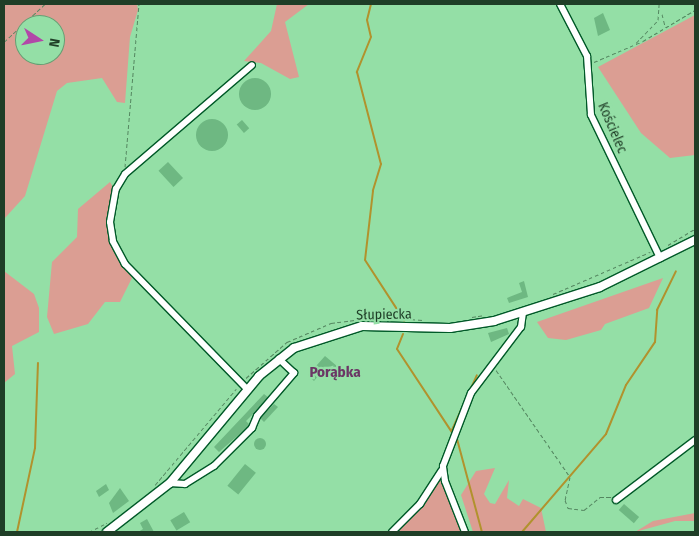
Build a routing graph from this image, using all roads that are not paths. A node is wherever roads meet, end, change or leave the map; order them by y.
1 (560, 4) edge
2 (252, 65) dead end
3 (695, 240) edge
4 (660, 258) junction
5 (523, 313) junction
6 (279, 359) junction
7 (244, 386) junction
8 (695, 440) edge
9 (443, 466) junction
10 (170, 483) junction
11 (616, 500) road end
12 (107, 532) edge
13 (392, 532) edge
14 (465, 532) edge

1 - 4 street, Kościelec
2 - 7 street
3 - 4 main road, Słupiecka
4 - 5 main road, Słupiecka
5 - 6 main road, Słupiecka
5 - 9 street
6 - 7 main road, Słupiecka
6 - 10 street
7 - 10 main road, Słupiecka
8 - 11 street
9 - 13 street
9 - 14 street
10 - 12 main road, Słupiecka

